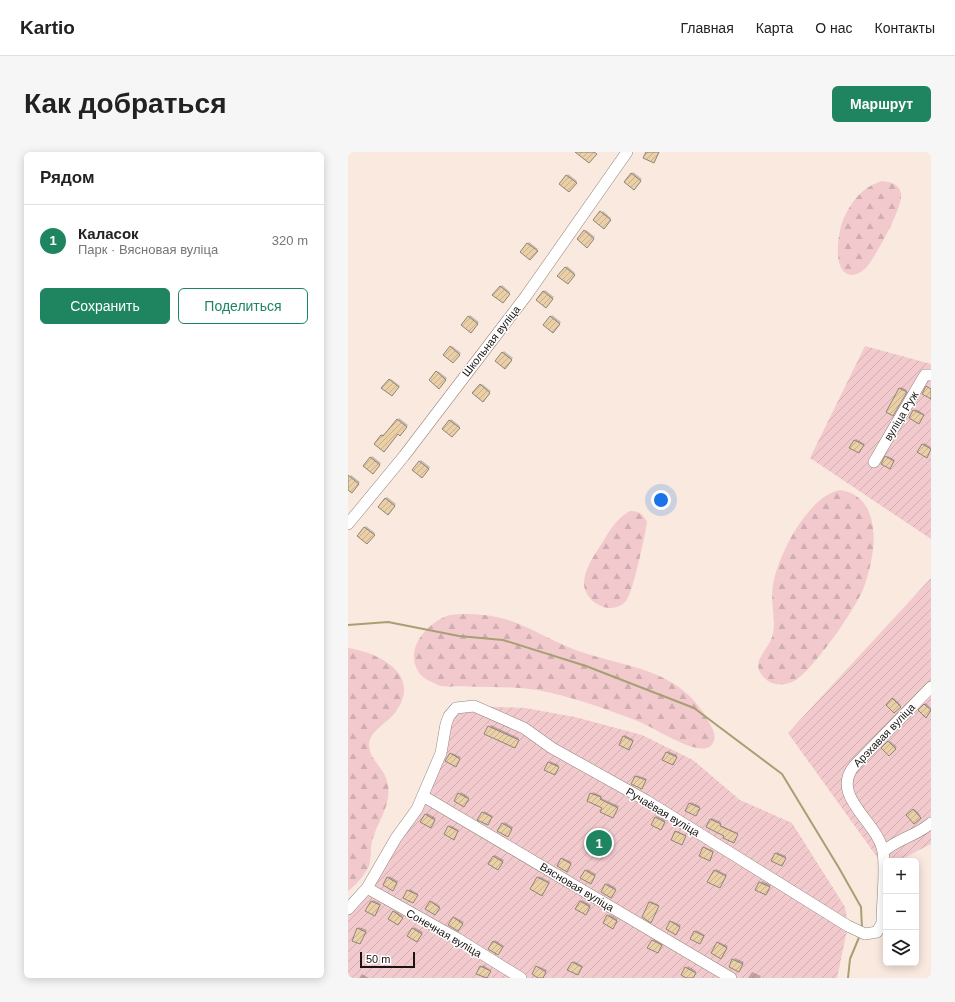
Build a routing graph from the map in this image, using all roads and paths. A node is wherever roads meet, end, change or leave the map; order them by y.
1 (627, 152) edge
2 (931, 376) edge
3 (874, 462) dead end
4 (348, 524) edge
5 (931, 687) edge
6 (423, 796) junction
7 (931, 822) edge
8 (883, 852) junction
9 (366, 888) junction
10 (348, 909) edge
11 (521, 978) edge
12 (731, 978) edge

1 - 4 street, Школьная вуліца
2 - 3 street, вуліца Руж
5 - 8 street, Арэхавая вуліца
6 - 8 street, Ручаёвая вуліца
6 - 9 street
6 - 12 street, Вясновая вуліца
7 - 8 street
9 - 10 street
9 - 11 street, Сонечная вуліца

